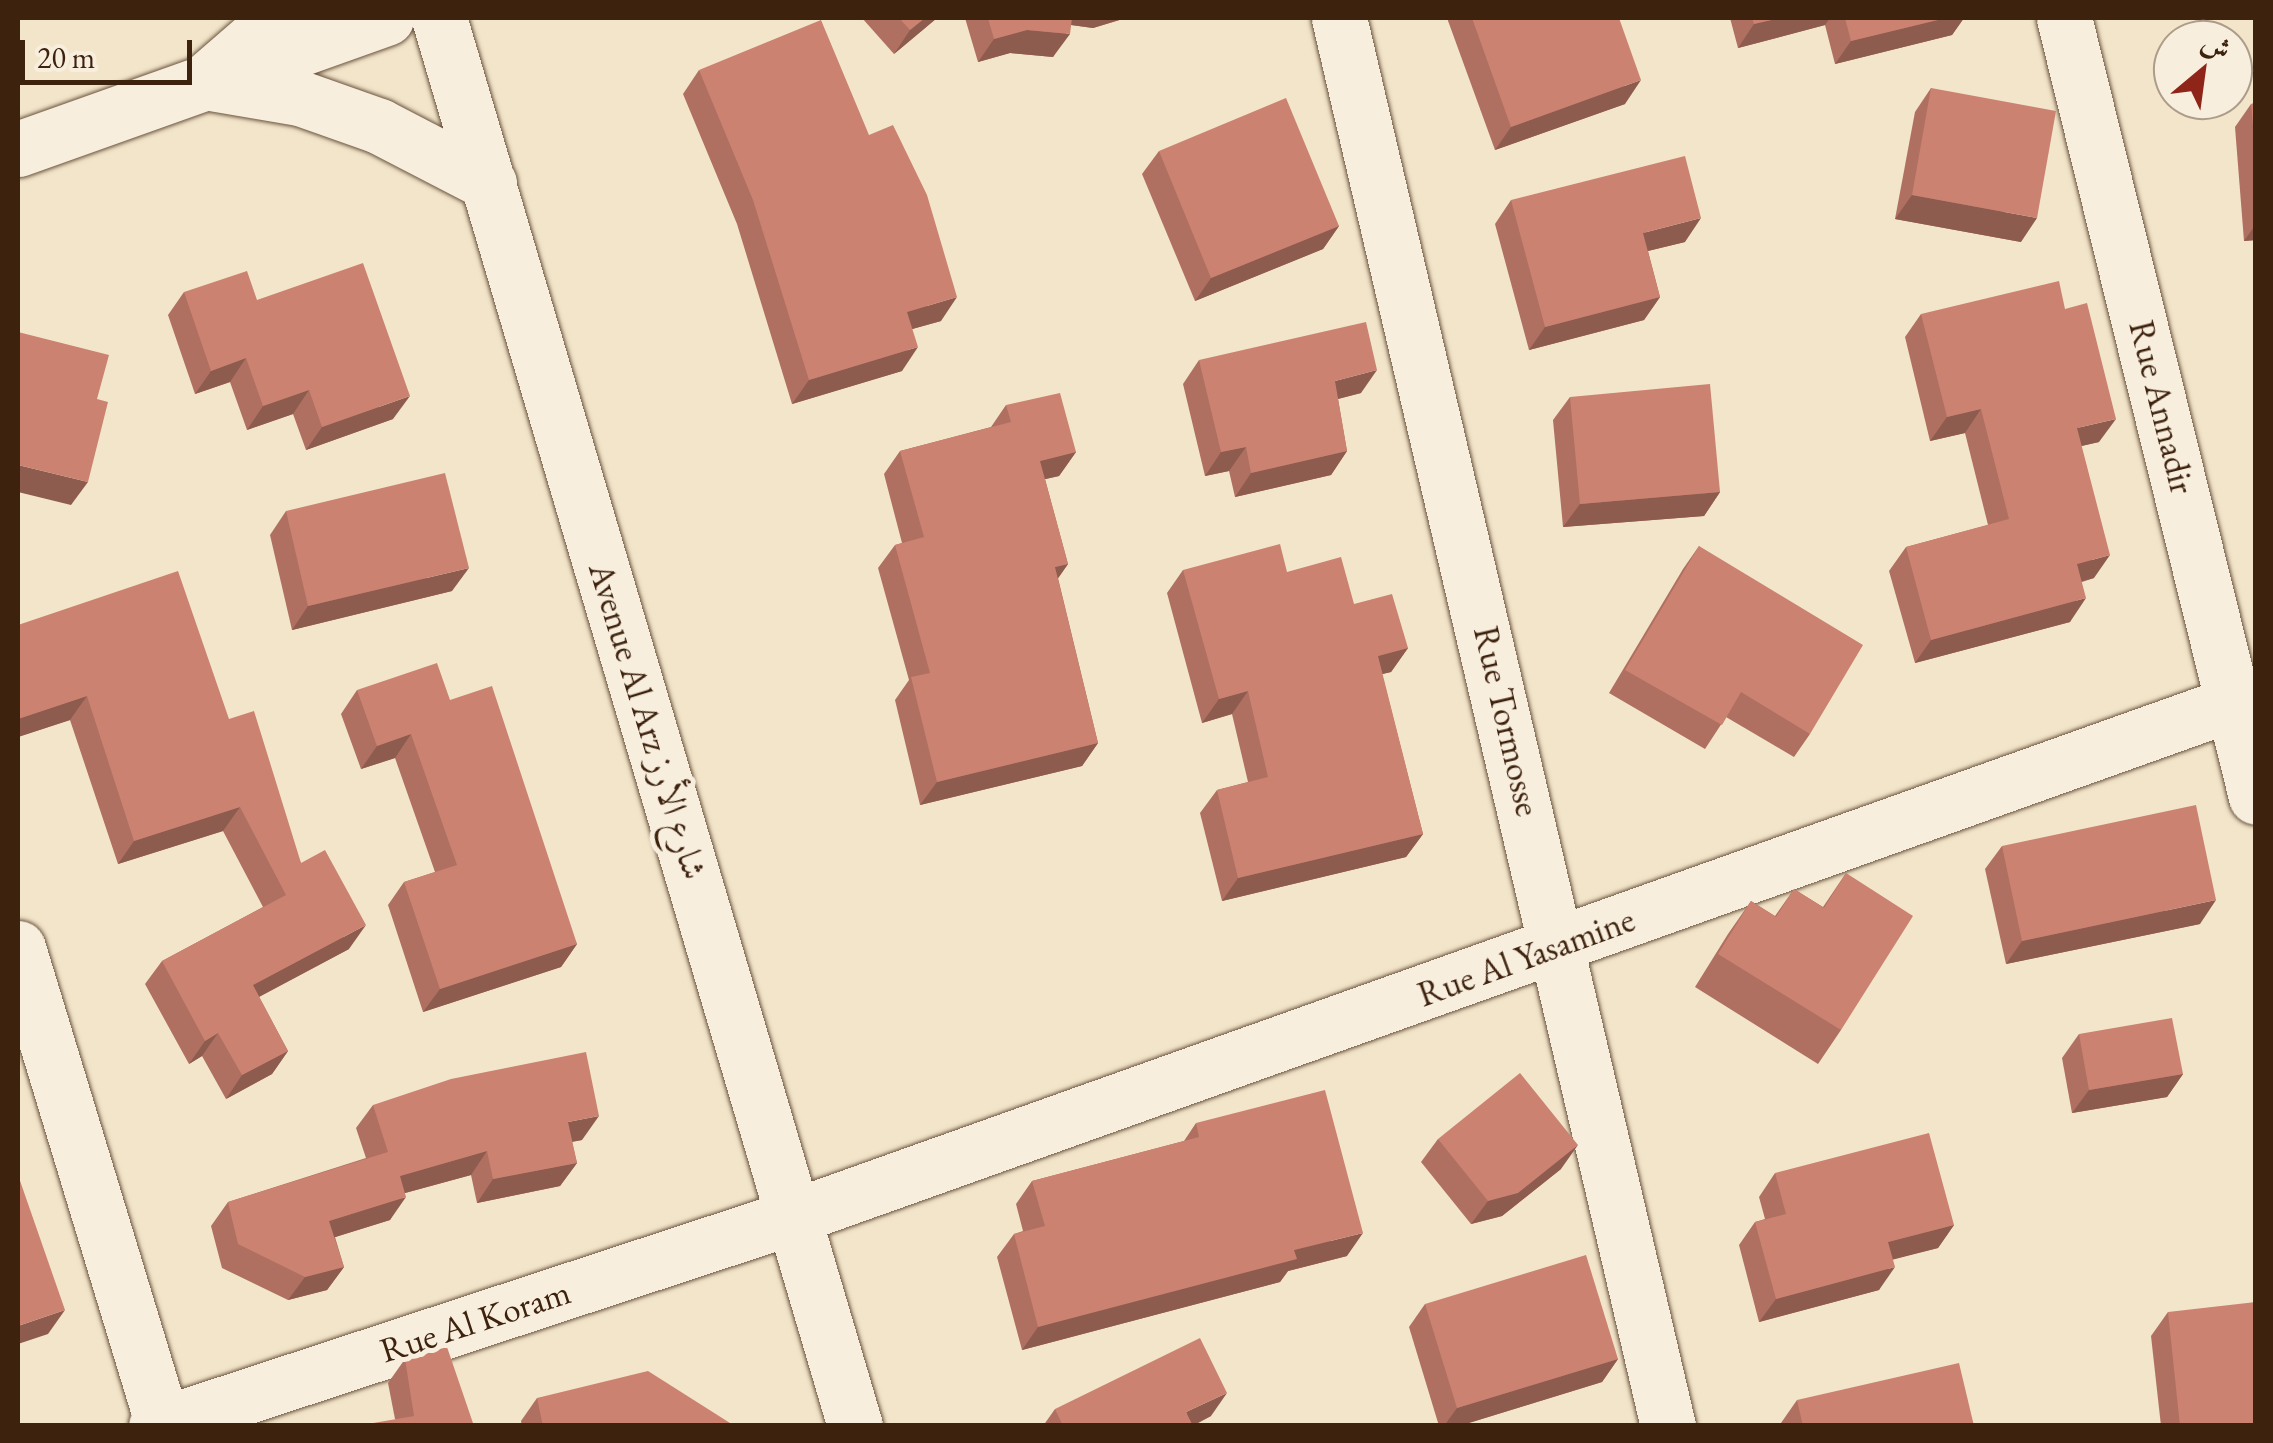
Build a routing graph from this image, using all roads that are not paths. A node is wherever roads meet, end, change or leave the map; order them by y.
1 (278, 18) edge
2 (386, 18) edge
3 (439, 18) edge
4 (1339, 18) edge
5 (2064, 18) edge
6 (204, 82) junction
7 (18, 149) edge
8 (489, 183) junction
9 (2246, 699) edge
10 (2256, 796) edge
11 (1560, 945) junction
12 (18, 948) edge
13 (795, 1216) junction
14 (161, 1425) edge
15 (855, 1426) edge
16 (1668, 1426) edge

1 - 6 street
2 - 6 street
3 - 8 street, Avenue Al Arz شارع الأرز
4 - 11 street, Rue Tormosse
5 - 9 street, Rue Annadir
6 - 7 street
6 - 8 street
8 - 13 street, Avenue Al Arz شارع الأرز
9 - 10 street, Rue Annadir
9 - 11 street, Rue Al Yasamine
11 - 13 street, Rue Al Yasamine
11 - 16 street, Rue Tormosse
12 - 14 street
13 - 14 street, Rue Al Koram
13 - 15 street, Avenue Al Arz شارع الأرز

